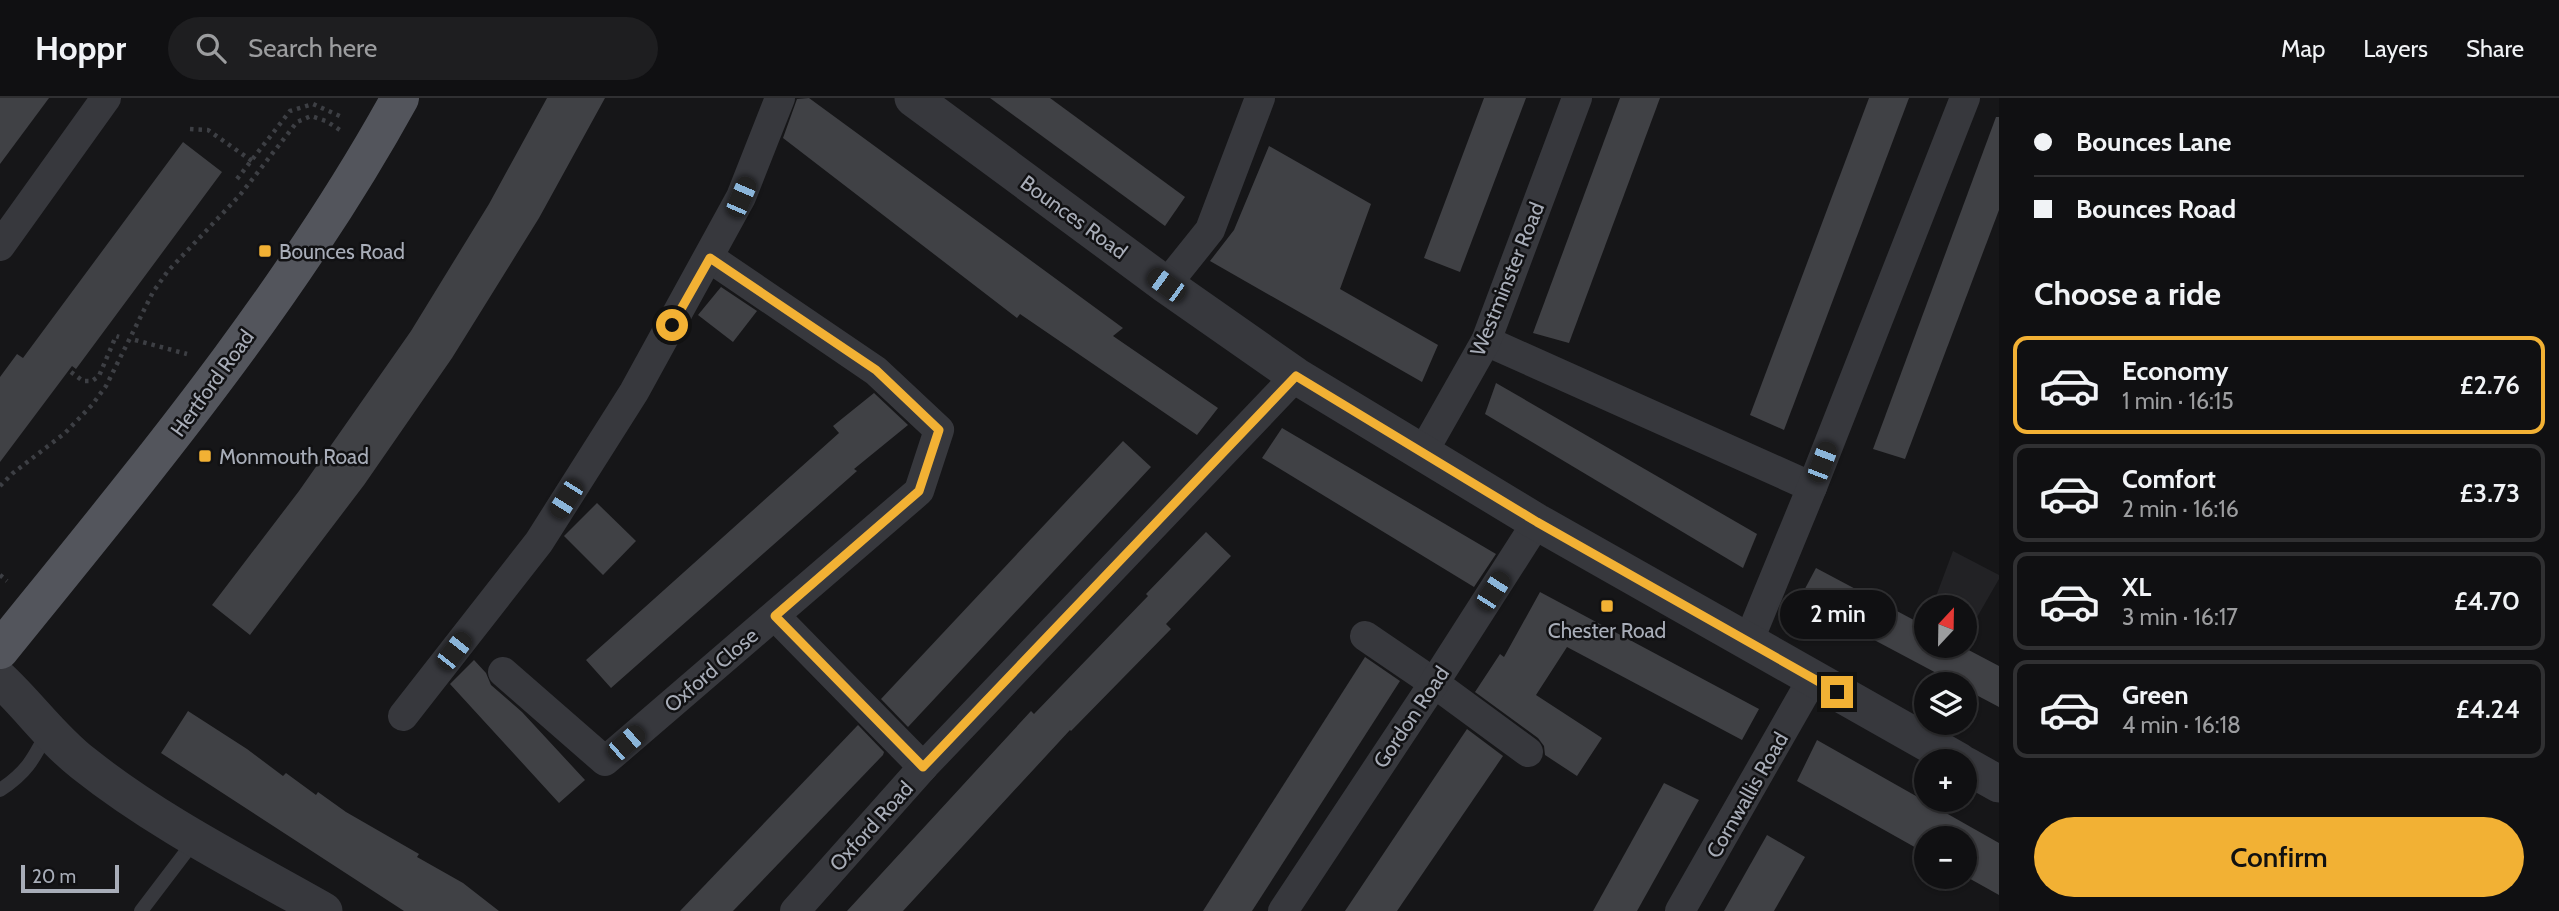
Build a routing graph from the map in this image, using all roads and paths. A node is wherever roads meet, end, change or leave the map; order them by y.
1 (106, 98) edge
2 (400, 98) edge
3 (780, 98) edge
4 (1260, 98) edge
5 (1577, 98) edge
6 (1965, 98) edge
7 (915, 99) edge
8 (342, 117) dead end
9 (190, 129) dead end
10 (342, 132) dead end
11 (252, 161) junction
12 (237, 179) dead end
13 (0, 246) edge
14 (710, 258) junction
15 (1166, 285) junction
16 (119, 337) dead end
17 (135, 340) dead end
18 (1486, 341) junction
19 (187, 354) dead end
20 (71, 372) dead end
21 (1296, 376) junction
22 (1423, 452) junction
23 (0, 486) edge
24 (1812, 487) junction
25 (1537, 522) junction
26 (0, 575) edge
27 (7, 581) dead end
28 (775, 616) junction
29 (1365, 636) dead end
30 (1749, 640) junction
31 (0, 650) edge
32 (503, 672) dead end
33 (1813, 678) junction
34 (0, 680) edge
35 (1434, 683) junction
36 (403, 716) dead end
37 (48, 731) junction
38 (1938, 749) edge
39 (1528, 752) dead end
40 (923, 767) junction
41 (1977, 772) edge
42 (1999, 784) edge
43 (0, 790) edge
44 (196, 839) junction
45 (141, 911) edge
46 (324, 911) edge
47 (795, 911) edge
48 (1283, 911) edge
49 (1681, 911) edge

1 - 13 street
2 - 31 main road, Hertford Road
3 - 14 street
4 - 15 street
5 - 18 street, Westminster Road
6 - 24 street
7 - 15 street, Bounces Road
8 - 11 path
9 - 11 path
10 - 23 path
11 - 12 path
14 - 28 street, Oxford Close
14 - 36 street
15 - 21 street, Bounces Road
16 - 20 path
17 - 19 path
18 - 22 street, Westminster Road
18 - 24 street
21 - 22 street, Bounces Road
21 - 40 street, Oxford Road
22 - 25 street, Bounces Road
24 - 30 street
25 - 30 street, Bounces Road
25 - 35 street, Gordon Road
26 - 27 path
28 - 32 street, Oxford Close
28 - 40 street
29 - 35 street
30 - 33 street, Bounces Road
33 - 38 street, Bounces Road
33 - 49 street, Cornwallis Road
34 - 37 street
35 - 39 street
35 - 48 street, Gordon Road
37 - 43 lane
37 - 44 street
40 - 47 street, Oxford Road
41 - 42 street
44 - 45 lane
44 - 46 street

